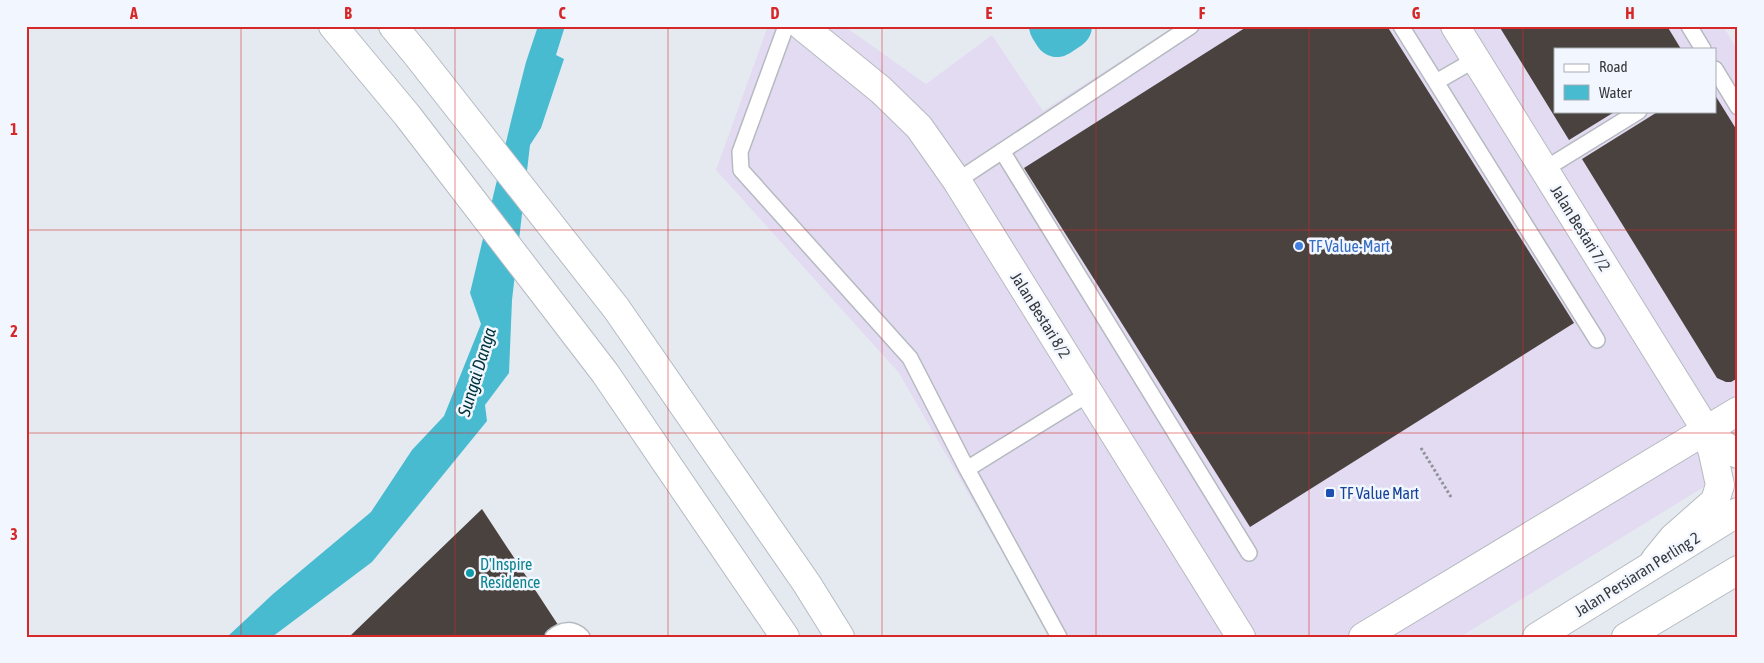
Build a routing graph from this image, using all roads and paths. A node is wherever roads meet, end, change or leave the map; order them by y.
1 (333, 26) edge
2 (393, 26) edge
3 (786, 26) edge
4 (802, 26) edge
5 (1191, 26) edge
6 (1401, 26) edge
7 (1455, 26) edge
8 (1689, 26) edge
9 (1702, 48) edge
10 (1476, 59) junction
11 (1716, 71) edge
12 (1436, 82) junction
13 (1738, 106) edge
14 (1637, 112) edge
15 (1002, 151) junction
16 (1545, 170) junction
17 (957, 181) junction
18 (1597, 340) dead end
19 (1090, 393) junction
20 (1738, 411) edge
21 (1706, 430) junction
22 (1421, 448) dead end
23 (1738, 454) edge
24 (967, 469) junction
25 (1451, 497) dead end
26 (1738, 512) edge
27 (1249, 553) dead end
28 (1649, 568) junction
29 (1738, 570) edge
30 (553, 637) edge
31 (582, 637) edge
32 (784, 637) edge
33 (840, 637) edge
34 (1059, 637) edge
35 (1241, 637) edge
36 (1364, 637) edge
37 (1536, 637) edge
38 (1626, 637) edge

1 - 32 main road
2 - 33 main road
3 - 24 lane
4 - 17 main road, Jalan Bestari 8/2
5 - 15 lane
6 - 12 lane
7 - 10 main road, Jalan Bestari 7/2
8 - 9 lane
10 - 12 lane
10 - 16 main road, Jalan Bestari 7/2
11 - 13 lane
12 - 18 lane
14 - 16 lane
15 - 17 lane
15 - 27 lane
16 - 21 main road, Jalan Bestari 7/2
17 - 19 main road, Jalan Bestari 8/2
19 - 24 lane
19 - 35 main road, Jalan Bestari 8/2
20 - 21 main road
21 - 23 main road, Jalan Bestari 7/2
21 - 28 main road, Jalan Bestari 7/2
21 - 36 main road
22 - 25 path
24 - 34 lane
26 - 28 main road, Jalan Persiaran Perling 2
28 - 37 main road, Jalan Persiaran Perling 2
29 - 38 main road
30 - 31 lane

